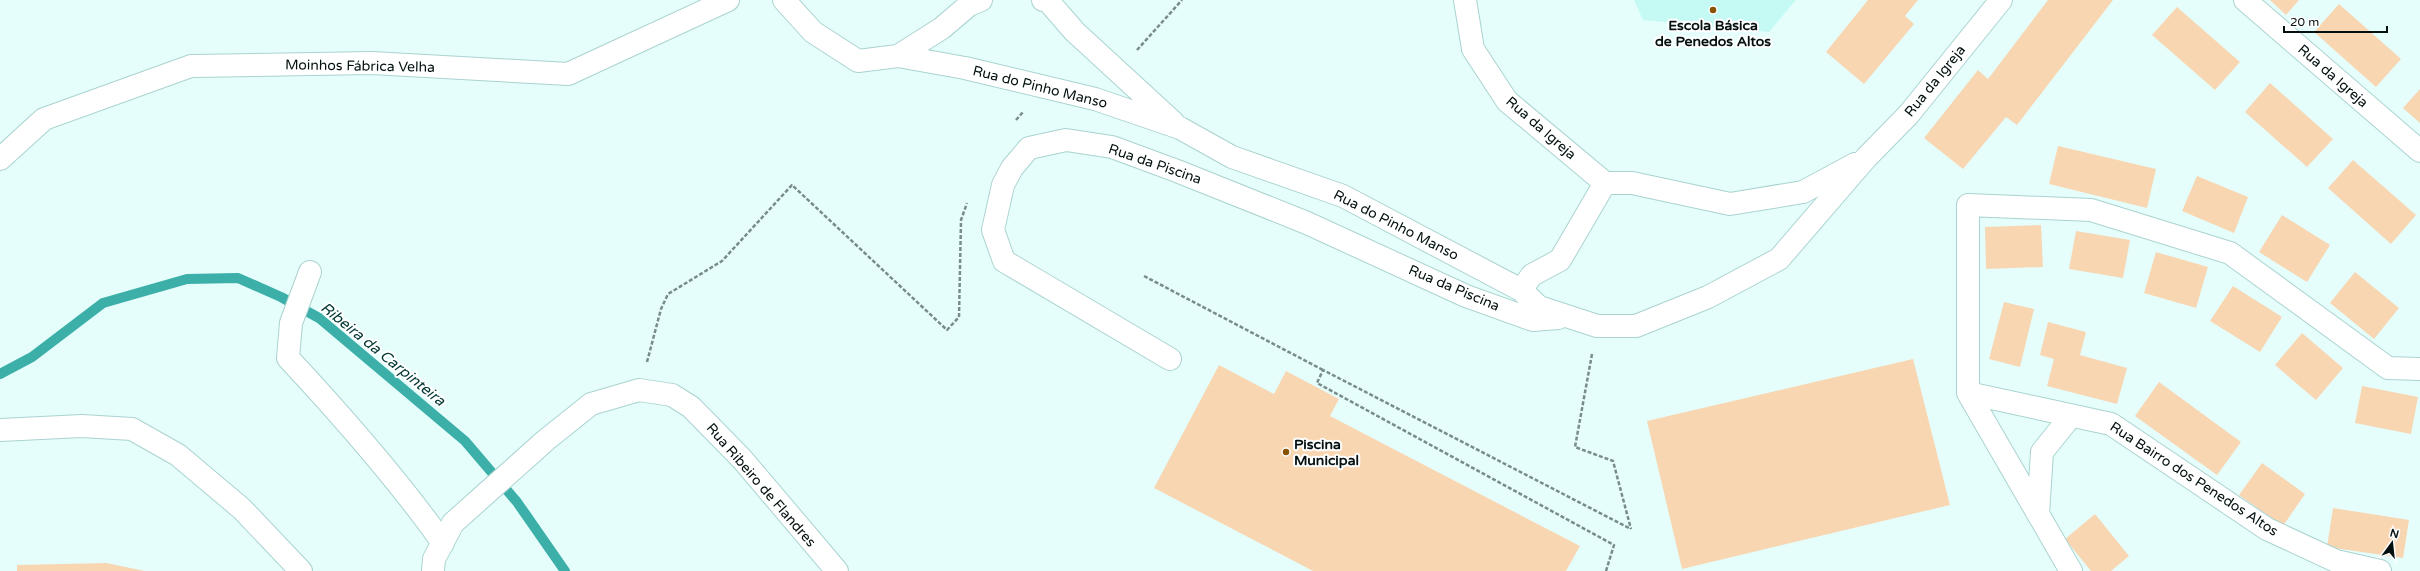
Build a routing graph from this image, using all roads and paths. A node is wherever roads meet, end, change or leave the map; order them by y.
1 (728, 0) edge
2 (784, 0) edge
3 (981, 0) edge
4 (1043, 0) edge
5 (1182, 0) edge
6 (1465, 0) edge
7 (2001, 0) edge
8 (2245, 0) edge
9 (898, 56) junction
10 (1118, 72) junction
11 (1180, 128) junction
12 (2420, 151) edge
13 (1866, 158) junction
14 (0, 159) edge
15 (1604, 183) junction
16 (310, 272) dead end
17 (1144, 276) dead end
18 (1521, 290) junction
19 (959, 317) dead end
20 (1571, 317) junction
21 (1597, 326) junction
22 (649, 355) dead end
23 (1170, 359) dead end
24 (2420, 369) edge
25 (1323, 370) junction
26 (1968, 393) junction
27 (2072, 416) junction
28 (0, 430) edge
29 (2038, 514) junction
30 (443, 543) junction
31 (301, 571) edge
32 (433, 571) edge
33 (837, 571) edge
34 (1606, 571) edge
35 (2071, 571) edge
36 (2380, 571) edge

1 - 14 street, Moinhos Fábrica Velha
2 - 9 street, Rua do Pinho Manso
3 - 9 street, Rua do Pinho Manso
4 - 10 street, Rua do Pinho Manso
5 - 10 path
6 - 15 street, Rua da Igreja
7 - 13 street, Rua da Igreja
8 - 12 street, Rua da Igreja
9 - 11 street, Rua do Pinho Manso
10 - 11 street, Rua do Pinho Manso
11 - 18 street, Rua do Pinho Manso
13 - 15 street
13 - 21 street, Rua do Pinho Manso
15 - 18 street
16 - 30 street
17 - 25 path
18 - 20 street, Rua do Pinho Manso
19 - 22 path
20 - 21 street, Rua do Pinho Manso
20 - 23 street, Rua da Piscina
21 - 25 path
24 - 26 street
25 - 34 path
26 - 27 street, Rua Bairro dos Penedos Altos
26 - 29 street
27 - 29 street
27 - 36 street, Rua Bairro dos Penedos Altos
28 - 31 street
29 - 35 street
30 - 32 street
30 - 33 street, Rua Ribeiro de Flandres

